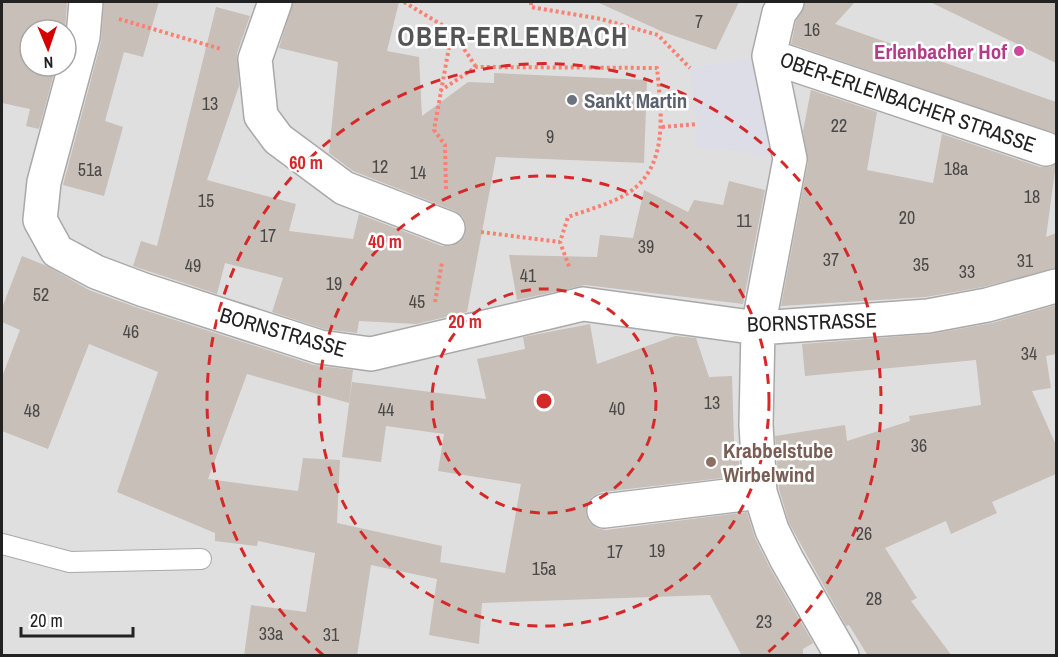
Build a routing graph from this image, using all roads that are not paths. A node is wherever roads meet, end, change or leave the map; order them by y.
1 (275, 2) edge
2 (787, 2) edge
3 (86, 6) edge
4 (769, 56) junction
5 (1046, 149) dead end
6 (447, 228) road end
7 (1056, 286) edge
8 (758, 328) junction
9 (760, 492) junction
10 (604, 512) dead end
11 (2, 544) edge
12 (201, 559) dead end
13 (842, 656) edge

1 - 6 street
2 - 4 street, OBER-ERLENBACHER STRASSE
3 - 8 street, BORNSTRASSE
4 - 5 street, OBER-ERLENBACHER STRASSE
4 - 8 street, OBER-ERLENBACHER STRASSE
7 - 8 street, BORNSTRASSE
8 - 9 street, OBER-ERLENBACHER STRASSE
9 - 10 street
9 - 13 street, OBER-ERLENBACHER STRASSE
11 - 12 lane

